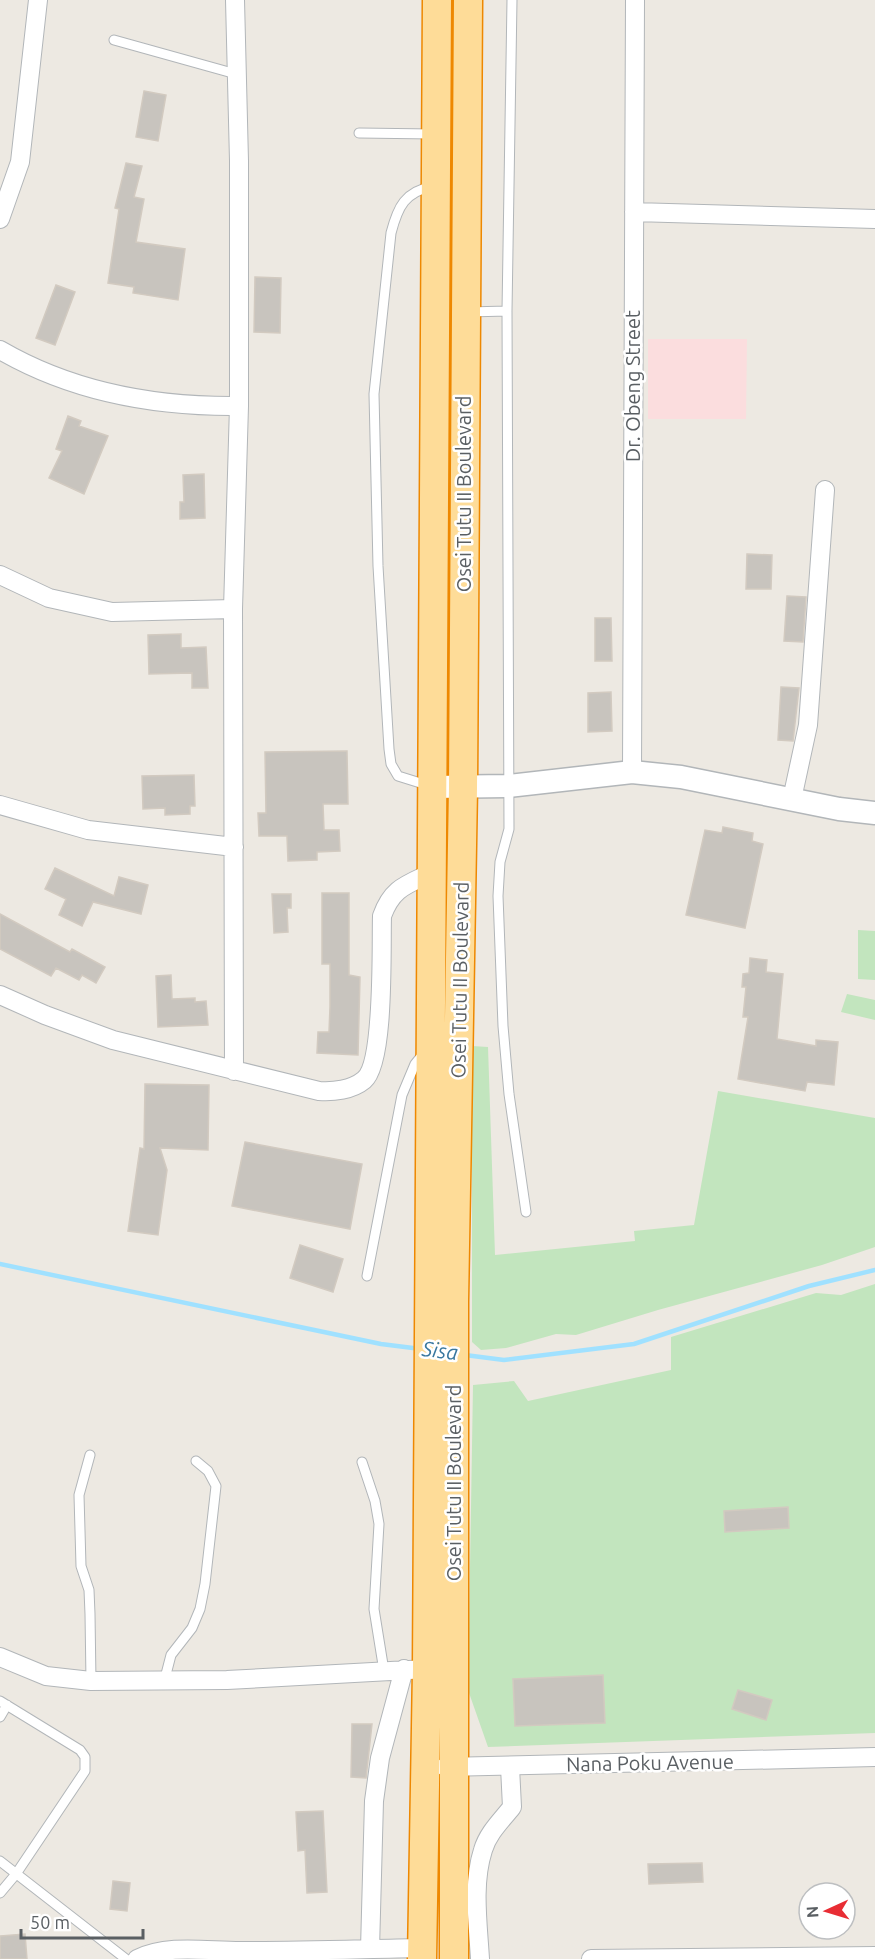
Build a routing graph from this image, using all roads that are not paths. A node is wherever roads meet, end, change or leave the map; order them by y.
1 (38, 0) edge
2 (235, 0) edge
3 (437, 0) edge
4 (468, 0) edge
5 (512, 0) edge
6 (635, 0) edge
7 (114, 40) dead end
8 (237, 74) junction
9 (359, 133) dead end
10 (435, 134) junction
11 (435, 185) junction
12 (634, 212) junction
13 (0, 219) edge
14 (875, 219) edge
15 (507, 311) junction
16 (465, 312) junction
17 (0, 350) edge
18 (239, 406) junction
19 (825, 490) dead end
20 (0, 576) edge
21 (233, 609) junction
22 (632, 772) junction
23 (508, 786) junction
24 (431, 787) junction
25 (463, 788) junction
26 (792, 800) junction
27 (0, 805) edge
28 (875, 813) edge
29 (234, 847) junction
30 (431, 873) junction
31 (0, 995) edge
32 (430, 1046) junction
33 (234, 1071) junction
34 (526, 1212) dead end
35 (367, 1276) dead end
36 (441, 1300) junction
37 (440, 1411) junction
38 (90, 1455) dead end
39 (196, 1461) dead end
40 (362, 1462) dead end
41 (0, 1657) edge
42 (416, 1669) junction
43 (384, 1671) junction
44 (91, 1680) junction
45 (164, 1682) junction
46 (4, 1703) edge
47 (0, 1717) edge
48 (875, 1757) edge
49 (454, 1767) junction
50 (510, 1767) junction
51 (425, 1768) junction
52 (0, 1861) edge
53 (16, 1874) junction
54 (0, 1893) edge
55 (369, 1949) junction
56 (422, 1954) edge
57 (242, 1955) edge
58 (875, 1956) edge
59 (126, 1959) edge
60 (137, 1959) edge
61 (454, 1959) edge
62 (480, 1959) edge
63 (591, 1959) edge

1 - 13 street
2 - 8 street
3 - 10 highway, Osei Tutu II Boulevard
4 - 16 highway, Osei Tutu II Boulevard
5 - 15 lane
6 - 12 street, Dr. Obeng Street
7 - 8 lane
8 - 18 street
9 - 10 lane
10 - 11 highway, Osei Tutu II Boulevard
11 - 24 highway, Osei Tutu II Boulevard
11 - 24 lane
12 - 14 street
12 - 22 street, Dr. Obeng Street
15 - 16 lane
15 - 23 lane
16 - 25 highway, Osei Tutu II Boulevard
17 - 18 street
18 - 21 street
19 - 26 street
20 - 21 street
21 - 29 street
22 - 23 street
22 - 26 street
23 - 25 street
23 - 34 lane
24 - 25 street
24 - 30 highway, Osei Tutu II Boulevard
25 - 36 highway, Osei Tutu II Boulevard
26 - 28 street
27 - 29 street
29 - 33 street
30 - 32 highway, Osei Tutu II Boulevard
30 - 33 street
31 - 33 street
32 - 35 lane
32 - 36 highway, Osei Tutu II Boulevard
36 - 37 highway, Osei Tutu II Boulevard
37 - 42 highway, Osei Tutu II Boulevard
37 - 49 highway, Osei Tutu II Boulevard
38 - 44 lane
39 - 45 lane
40 - 43 lane
41 - 44 street
42 - 43 street
42 - 51 highway, Osei Tutu II Boulevard
42 - 55 street
43 - 45 street
44 - 45 street
46 - 47 lane
46 - 53 lane
48 - 50 street, Nana Poku Avenue
49 - 50 street, Nana Poku Avenue
49 - 51 street, Nana Poku Avenue
49 - 61 highway, Osei Tutu II Boulevard
50 - 62 street
51 - 56 highway, Osei Tutu II Boulevard
52 - 53 lane
53 - 54 lane
53 - 59 lane
55 - 56 street
55 - 57 street
57 - 60 street
58 - 63 street

